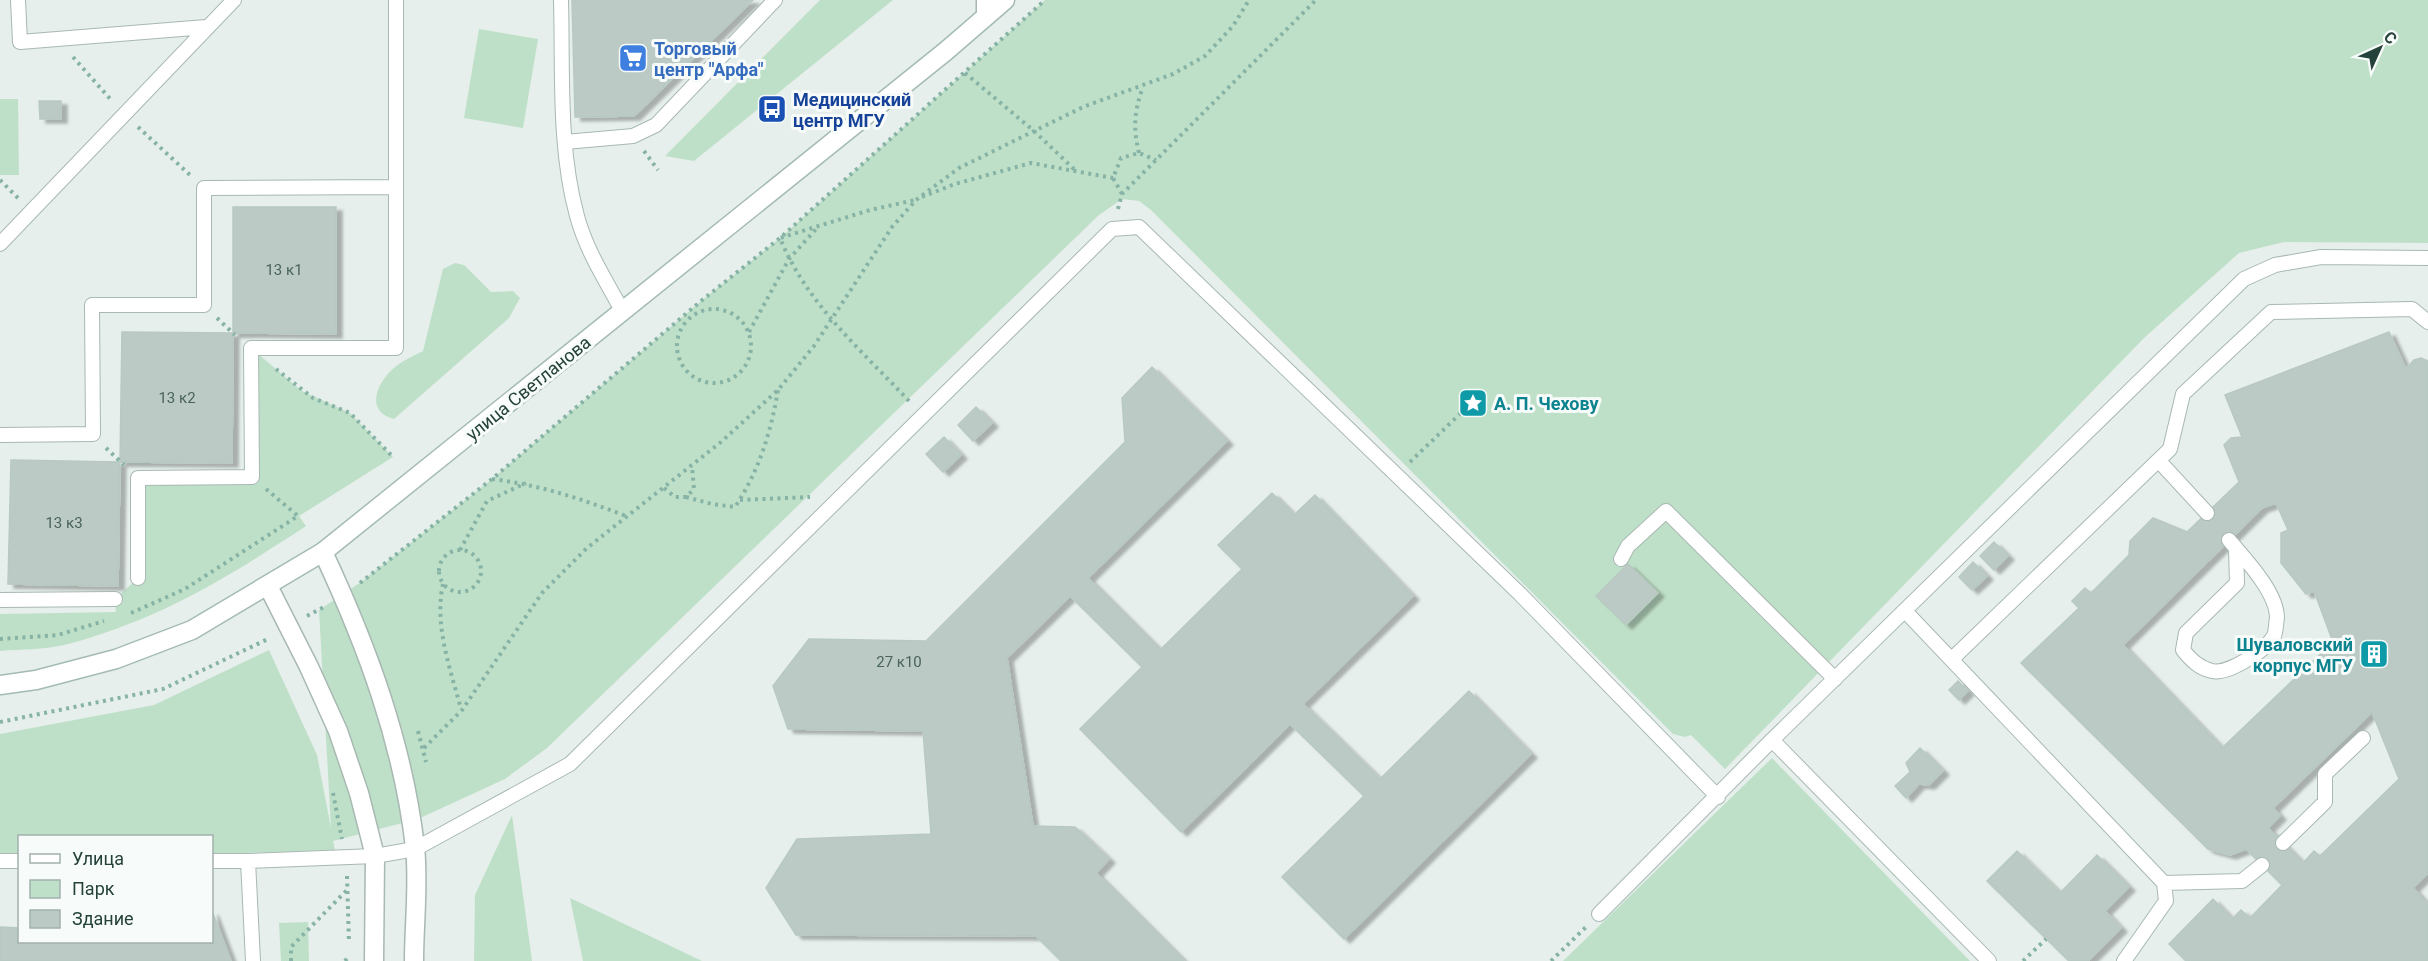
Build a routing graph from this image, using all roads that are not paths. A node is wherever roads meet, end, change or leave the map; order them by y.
1 (18, 0) edge
2 (234, 0) edge
3 (396, 0) edge
4 (561, 0) edge
5 (775, 0) edge
6 (1005, 0) edge
7 (986, 8) edge
8 (206, 27) junction
9 (565, 142) junction
10 (394, 187) junction
11 (0, 244) edge
12 (2428, 258) edge
13 (623, 312) junction
14 (2428, 322) edge
15 (0, 435) edge
16 (2159, 461) junction
17 (2206, 513) dead end
18 (2233, 544) joint
19 (323, 552) junction
20 (1621, 559) dead end
21 (138, 578) dead end
22 (268, 586) junction
23 (115, 599) dead end
24 (0, 600) edge
25 (1905, 611) junction
26 (1952, 659) junction
27 (1835, 679) junction
28 (0, 685) edge
29 (2363, 738) dead end
30 (1772, 740) junction
31 (1718, 797) junction
32 (2283, 843) dead end
33 (415, 849) junction
34 (375, 855) junction
35 (0, 861) edge
36 (18, 861) edge
37 (213, 861) edge
38 (248, 861) junction
39 (2262, 864) dead end
40 (2164, 883) junction
41 (1599, 914) road end
42 (2127, 960) edge
43 (253, 961) edge
44 (374, 961) edge
45 (414, 961) edge
46 (1989, 961) edge

1 - 8 lane
2 - 8 lane
3 - 10 lane
4 - 9 lane
5 - 9 lane
6 - 7 street, улица Светланова
7 - 13 street, улица Светланова
8 - 11 lane
9 - 13 lane
10 - 15 lane
10 - 21 lane
12 - 25 lane
13 - 19 street, улица Светланова
14 - 16 lane
16 - 17 lane
16 - 26 lane
18 - 18 lane
19 - 22 street, улица Светланова
19 - 33 street
20 - 27 lane
22 - 28 street, улица Светланова
22 - 34 street
23 - 24 lane
25 - 26 lane
25 - 27 lane
26 - 40 lane
27 - 30 lane
29 - 32 lane
30 - 31 lane
30 - 46 lane
31 - 33 lane
31 - 41 lane
33 - 34 lane
33 - 45 street
34 - 38 lane
34 - 44 street
35 - 36 lane
37 - 38 lane
38 - 43 lane
39 - 40 lane
40 - 42 lane

